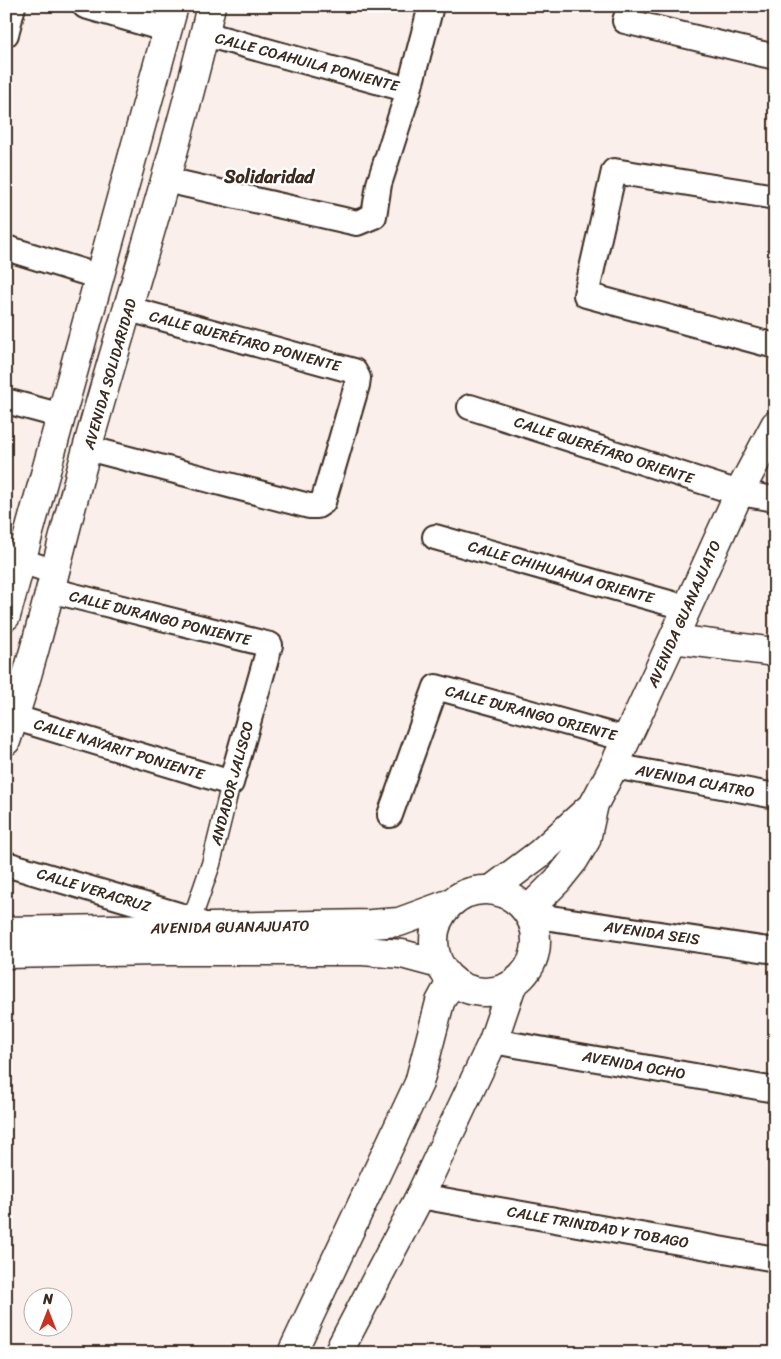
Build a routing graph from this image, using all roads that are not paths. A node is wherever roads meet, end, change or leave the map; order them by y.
1 (14, 6) edge
2 (85, 6) edge
3 (211, 6) edge
4 (431, 6) edge
5 (628, 14) edge
6 (171, 18) edge
7 (6, 34) edge
8 (205, 34) junction
9 (775, 57) edge
10 (409, 90) junction
11 (166, 180) junction
12 (775, 197) edge
13 (6, 248) edge
14 (100, 277) junction
15 (129, 309) junction
16 (775, 346) edge
17 (76, 364) junction
18 (110, 374) junction
19 (6, 401) edge
20 (470, 407) dead end
21 (62, 416) junction
22 (775, 425) edge
23 (87, 448) junction
24 (739, 493) junction
25 (775, 499) edge
26 (435, 536) dead end
27 (14, 558) edge
28 (52, 581) junction
29 (687, 608) junction
30 (6, 616) edge
31 (673, 639) junction
32 (270, 645) joint
33 (775, 652) edge
34 (9, 724) edge
35 (626, 740) junction
36 (614, 766) junction
37 (232, 783) junction
38 (775, 796) edge
39 (594, 804) junction
40 (390, 815) dead end
41 (6, 864) edge
42 (491, 890) junction
43 (450, 904) junction
44 (528, 913) junction
45 (201, 923) junction
46 (6, 931) edge
47 (775, 951) edge
48 (6, 954) edge
49 (446, 972) junction
50 (512, 985) junction
51 (493, 1040) junction
52 (775, 1090) edge
53 (420, 1196) junction
54 (775, 1259) edge
55 (292, 1353) edge
56 (338, 1353) edge

1 - 7 street
2 - 6 street
3 - 8 street, AVENIDA SOLIDARIDAD
4 - 10 street
5 - 9 street
6 - 14 street
8 - 10 street, CALLE COAHUILA PONIENTE
8 - 11 street, AVENIDA SOLIDARIDAD
10 - 11 street
11 - 15 street, AVENIDA SOLIDARIDAD
12 - 16 street
13 - 14 street
14 - 17 street
15 - 18 street, AVENIDA SOLIDARIDAD
15 - 23 street, CALLE QUERÉTARO PONIENTE
17 - 18 street
17 - 21 street
18 - 23 street, AVENIDA SOLIDARIDAD
19 - 21 street
20 - 24 street, CALLE QUERÉTARO ORIENTE
21 - 27 street
22 - 24 street, AVENIDA GUANAJUATO
23 - 28 street, AVENIDA SOLIDARIDAD
24 - 25 street, CALLE QUERÉTARO ORIENTE
24 - 29 street, AVENIDA GUANAJUATO
26 - 29 street, CALLE CHIHUAHUA ORIENTE
27 - 28 street, CALLE DURANGO PONIENTE
27 - 30 street
28 - 32 street, CALLE DURANGO PONIENTE
28 - 34 street, AVENIDA SOLIDARIDAD
29 - 31 street, AVENIDA GUANAJUATO
31 - 33 street
31 - 35 street, AVENIDA GUANAJUATO
32 - 37 street, ANDADOR JALISCO
34 - 37 street, CALLE NAYARIT PONIENTE
35 - 36 street, AVENIDA GUANAJUATO
35 - 40 street, CALLE DURANGO ORIENTE
36 - 38 street, AVENIDA CUATRO
36 - 39 street, AVENIDA GUANAJUATO
37 - 45 street, ANDADOR JALISCO
39 - 42 street, AVENIDA GUANAJUATO
39 - 44 street, AVENIDA GUANAJUATO
41 - 45 street, CALLE VERACRUZ
42 - 43 street
42 - 44 street
43 - 45 street, AVENIDA GUANAJUATO
43 - 49 street
44 - 47 street, AVENIDA SEIS
44 - 50 street
45 - 46 street, AVENIDA GUANAJUATO
48 - 49 street, AVENIDA GUANAJUATO
49 - 50 street
49 - 55 street
50 - 51 street
51 - 52 street, AVENIDA OCHO
51 - 53 street
53 - 54 street, CALLE TRINIDAD Y TOBAGO
53 - 56 street

